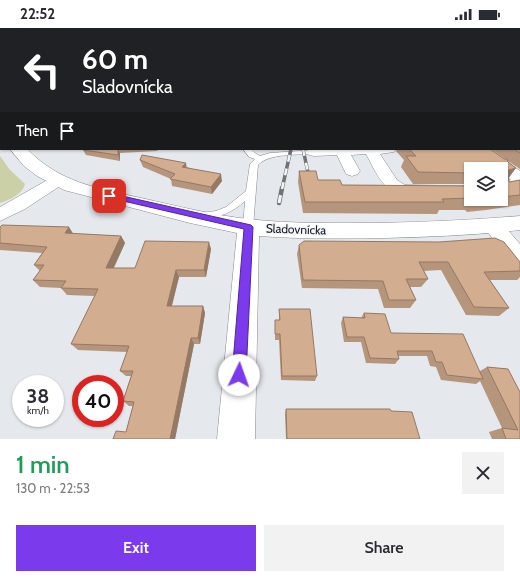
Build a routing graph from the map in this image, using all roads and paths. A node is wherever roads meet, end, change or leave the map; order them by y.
1 (19, 150) edge
2 (248, 150) edge
3 (371, 150) joint
4 (481, 150) edge
5 (342, 151) junction
6 (314, 152) joint
7 (260, 158) junction
8 (515, 170) edge
9 (352, 171) dead end
10 (57, 181) junction
11 (508, 186) edge
12 (251, 191) junction
13 (464, 191) edge
14 (191, 215) junction
15 (2, 217) edge
16 (520, 223) edge
17 (493, 226) junction
18 (248, 227) junction
19 (520, 258) edge
20 (236, 439) edge

1 - 10 street, Sladovnícka
2 - 7 lane
3 - 5 street
3 - 13 street
4 - 8 street
5 - 6 street
5 - 9 street
6 - 7 lane
7 - 12 lane
8 - 11 street
10 - 14 street, Sladovnícka
10 - 15 street
12 - 14 lane
12 - 18 lane
14 - 18 street, Sladovnícka
16 - 17 street, Sladovnícka
17 - 18 street, Sladovnícka
17 - 19 street
18 - 20 street

